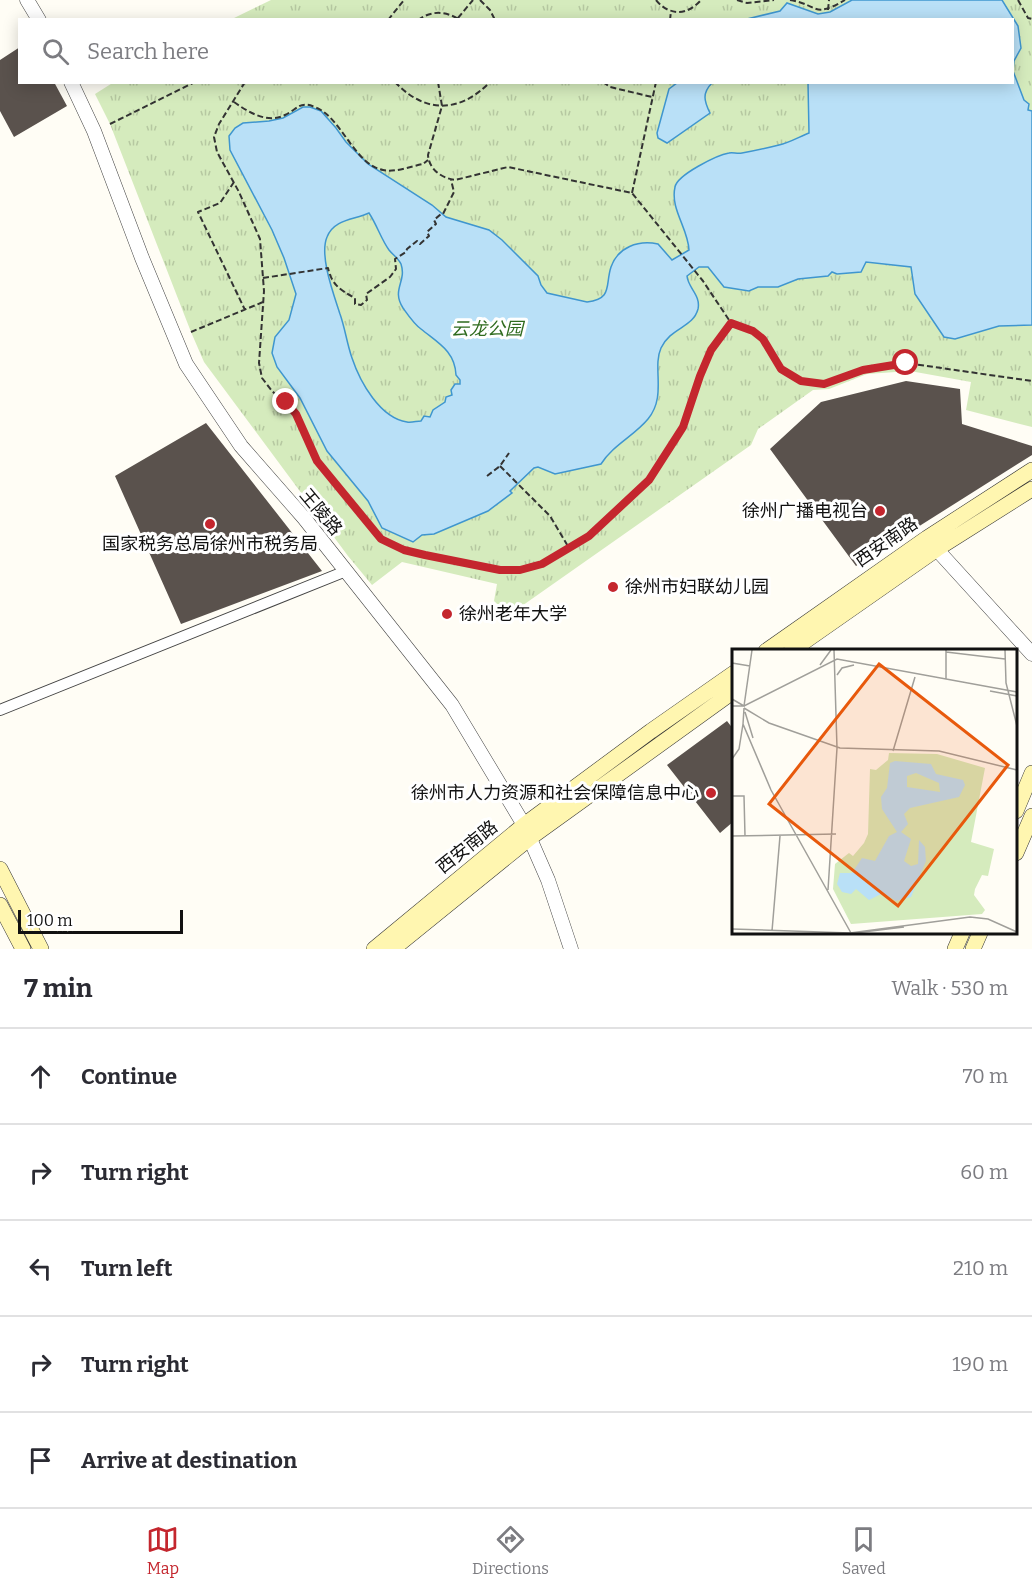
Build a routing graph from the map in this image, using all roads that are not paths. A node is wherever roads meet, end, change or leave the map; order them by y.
1 (27, 0) edge
2 (38, 18) edge
3 (72, 84) edge
4 (1032, 470) edge
5 (1032, 489) edge
6 (932, 544) junction
7 (346, 571) junction
8 (769, 649) edge
9 (794, 649) edge
10 (1032, 654) edge
11 (732, 674) edge
12 (732, 692) edge
13 (0, 710) edge
14 (1032, 773) edge
15 (1017, 809) edge
16 (1032, 816) edge
17 (527, 831) junction
18 (1017, 851) edge
19 (0, 869) edge
20 (0, 905) edge
21 (962, 934) edge
22 (980, 934) edge
23 (22, 949) edge
24 (41, 949) edge
25 (374, 949) edge
26 (393, 949) edge
27 (571, 949) edge
28 (955, 949) edge
29 (973, 949) edge

1 - 2 street
3 - 7 street, 王陵路
4 - 6 main road, 西安南路
5 - 6 main road, 西安南路
6 - 8 main road, 西安南路
6 - 9 main road, 西安南路
6 - 10 street
7 - 13 street
7 - 17 street, 王陵路
11 - 17 main road, 西安南路
12 - 17 main road, 西安南路
14 - 15 main road
16 - 18 main road
17 - 25 main road, 西安南路
17 - 26 main road, 西安南路
17 - 27 street, 王陵路
19 - 24 main road
20 - 23 main road
21 - 28 main road
22 - 29 main road

